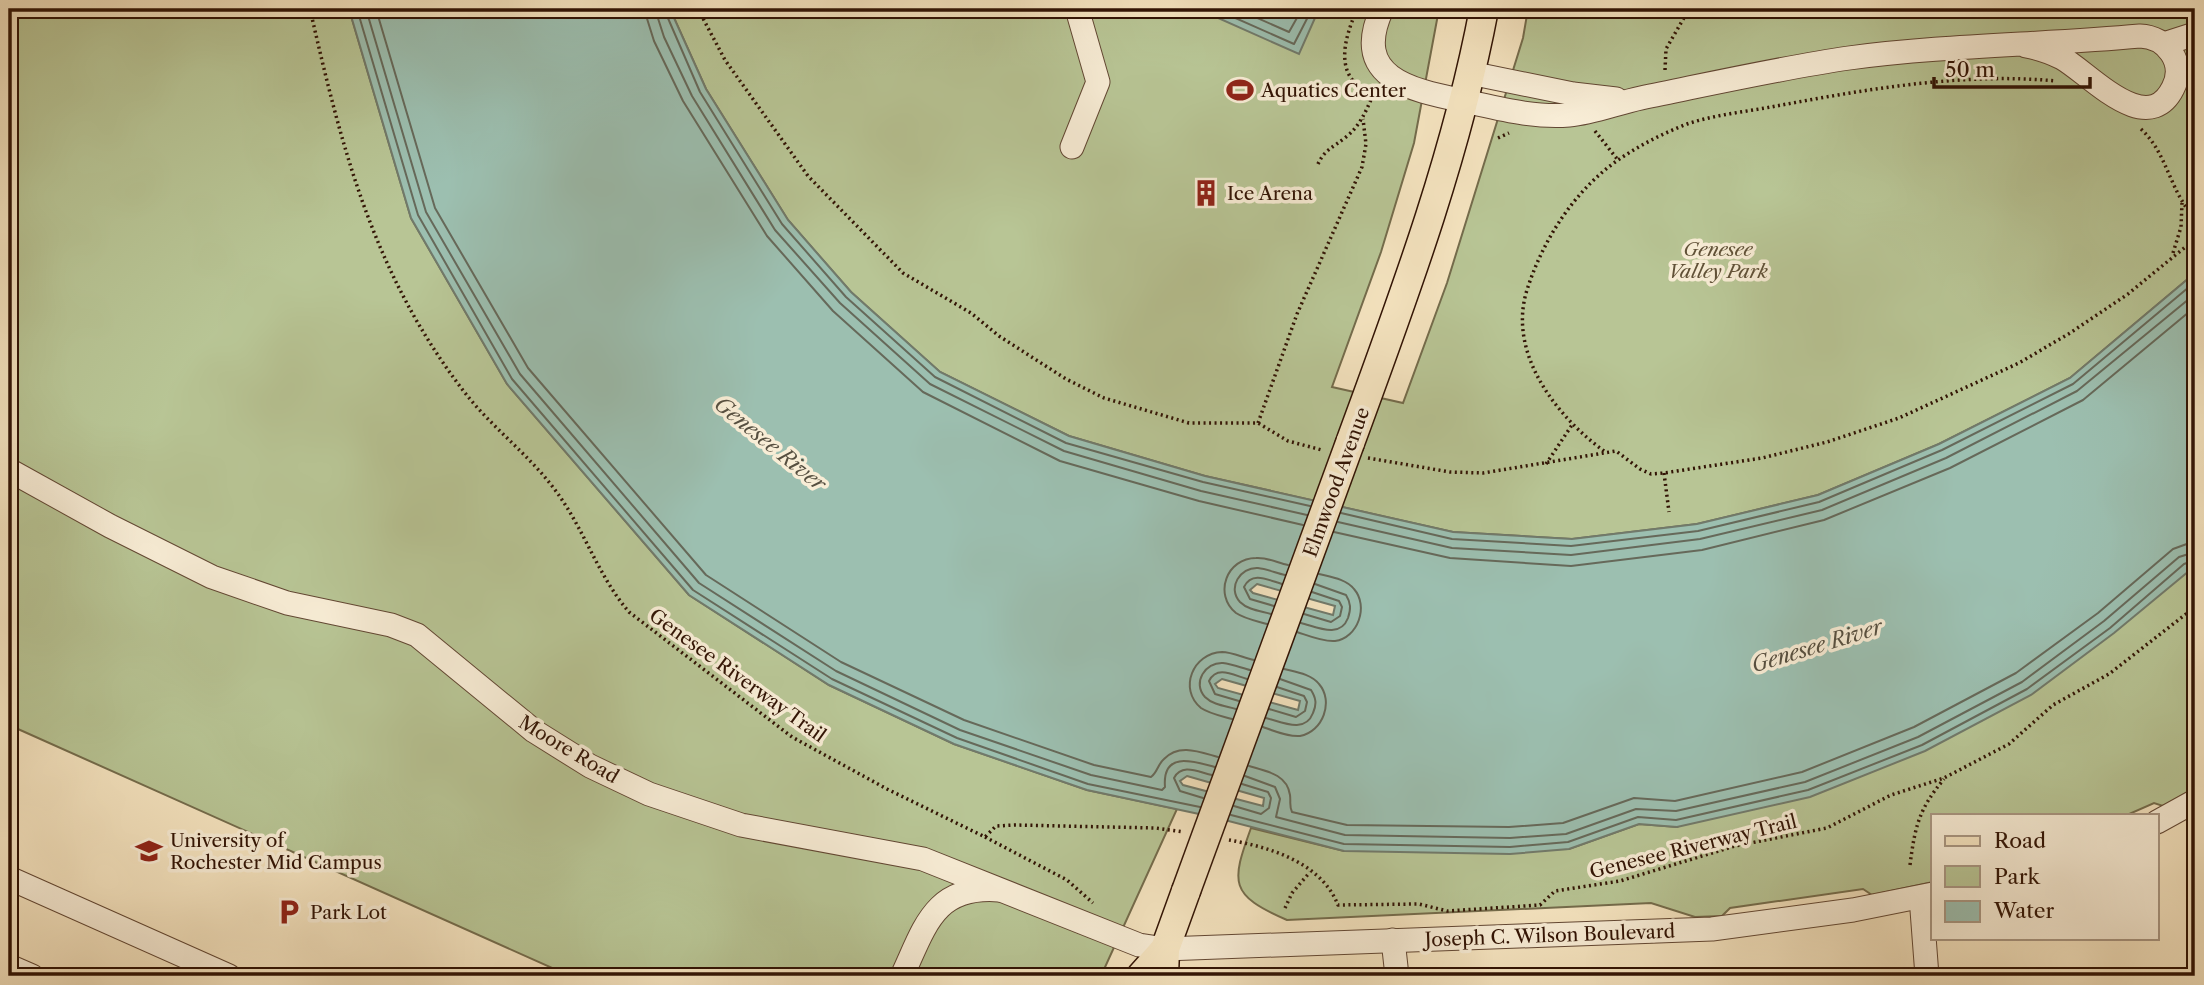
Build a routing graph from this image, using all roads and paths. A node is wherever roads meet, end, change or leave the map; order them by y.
1 (310, 9) edge
2 (1077, 9) edge
3 (1355, 9) edge
4 (1382, 9) edge
5 (1484, 9) edge
6 (1689, 9) edge
7 (2195, 34) edge
8 (2164, 44) junction
9 (2026, 46) junction
10 (1471, 73) junction
11 (1665, 74) dead end
12 (2062, 82) dead end
13 (1637, 99) junction
14 (1464, 101) junction
15 (1363, 119) junction
16 (2141, 129) dead end
17 (1072, 147) dead end
18 (1318, 164) dead end
19 (2182, 200) junction
20 (2195, 218) edge
21 (2173, 255) dead end
22 (1258, 423) dead end
23 (1572, 425) junction
24 (1604, 451) dead end
25 (1545, 464) dead end
26 (9, 470) edge
27 (1664, 473) dead end
28 (1670, 512) dead end
29 (2195, 607) edge
30 (1944, 778) junction
31 (2195, 801) edge
32 (2158, 821) edge
33 (1197, 834) dead end
34 (985, 837) junction
35 (1223, 839) dead end
36 (1910, 865) dead end
37 (1310, 872) junction
38 (9, 878) edge
39 (1007, 890) junction
40 (1927, 896) edge
41 (1285, 908) dead end
42 (1101, 910) dead end
43 (1393, 940) junction
44 (1165, 963) edge
45 (9, 966) edge
46 (2064, 974) dead end
47 (32, 976) edge
48 (229, 976) edge
49 (902, 976) edge
50 (1140, 976) edge
51 (1397, 976) edge
52 (1927, 976) edge
53 (2058, 976) edge

1 - 34 path, Genesee Riverway Trail
2 - 17 street
3 - 15 path
4 - 14 street
5 - 10 main road, Elmwood Avenue
6 - 11 path
7 - 8 street
8 - 9 street
8 - 9 street
9 - 13 street
10 - 13 street
10 - 14 main road, Elmwood Avenue
12 - 23 path
13 - 14 street
14 - 44 main road, Elmwood Avenue, bridge
15 - 18 path
15 - 22 path
16 - 19 path
19 - 20 path
19 - 21 path
23 - 24 path
23 - 25 path
26 - 39 street, Moore Road
27 - 28 path
29 - 30 path, Genesee Riverway Trail
30 - 36 path
30 - 37 path, Genesee Riverway Trail
31 - 32 street
33 - 34 path
34 - 42 path, Genesee Riverway Trail
35 - 37 path, Genesee Riverway Trail
37 - 41 path
38 - 48 street
39 - 44 street, Moore Road
39 - 49 street
40 - 43 street, Joseph C. Wilson Boulevard
40 - 52 street
43 - 44 street, Joseph C. Wilson Boulevard
43 - 51 street
44 - 50 main road, Elmwood Avenue
45 - 47 street
46 - 53 path

